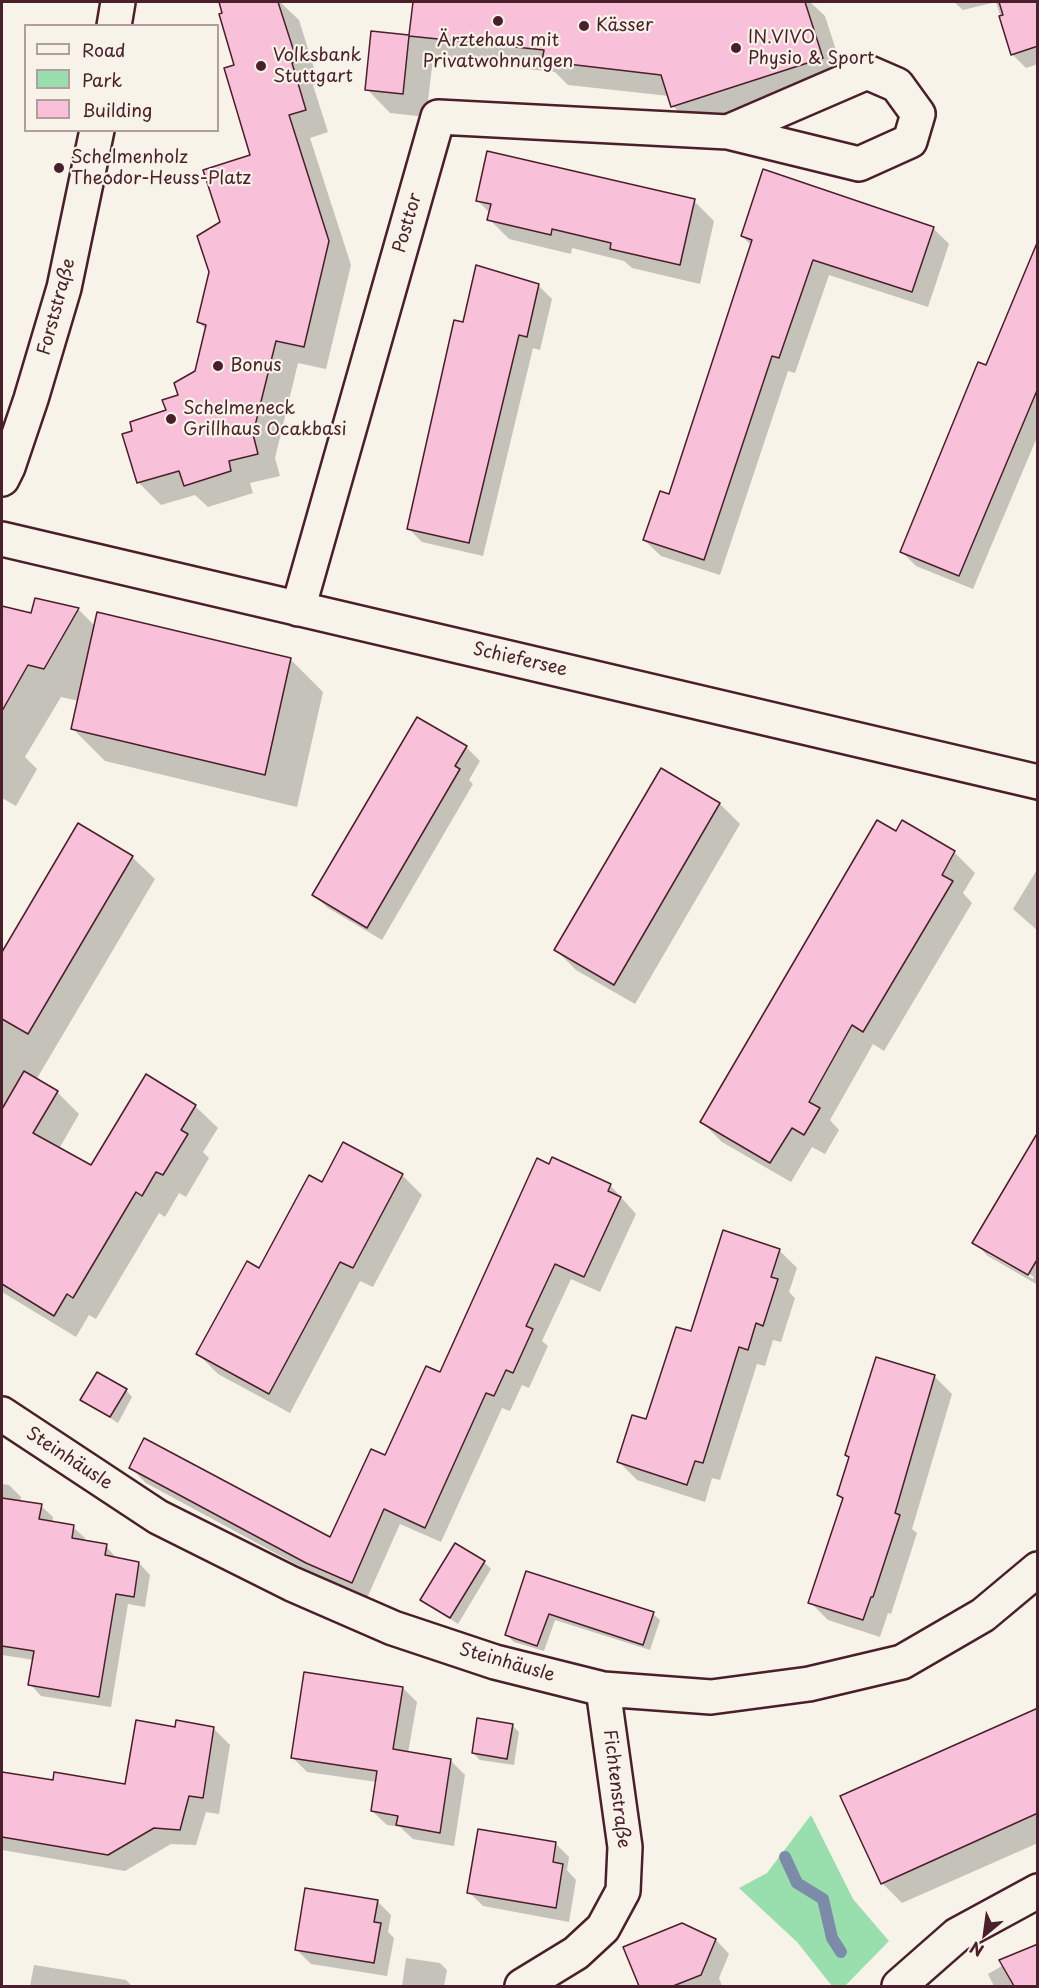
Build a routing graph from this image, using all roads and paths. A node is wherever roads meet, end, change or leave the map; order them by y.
1 (118, 2) edge
2 (114, 24) edge
3 (96, 132) edge
4 (728, 132) junction
5 (2, 479) edge
6 (2, 540) edge
7 (298, 609) junction
8 (1038, 782) edge
9 (2, 1414) edge
10 (1038, 1569) edge
11 (603, 1689) junction
12 (1038, 1891) edge
13 (522, 1986) edge
14 (899, 1986) edge

1 - 2 street
3 - 5 street, Forststraße
4 - 4 street, Posttor
4 - 7 street, Posttor
6 - 7 street, Schiefersee
7 - 8 street, Schiefersee
9 - 11 street, Steinhäusle
10 - 11 street, Steinhäusle
11 - 13 street, Fichtenstraße
12 - 14 street

